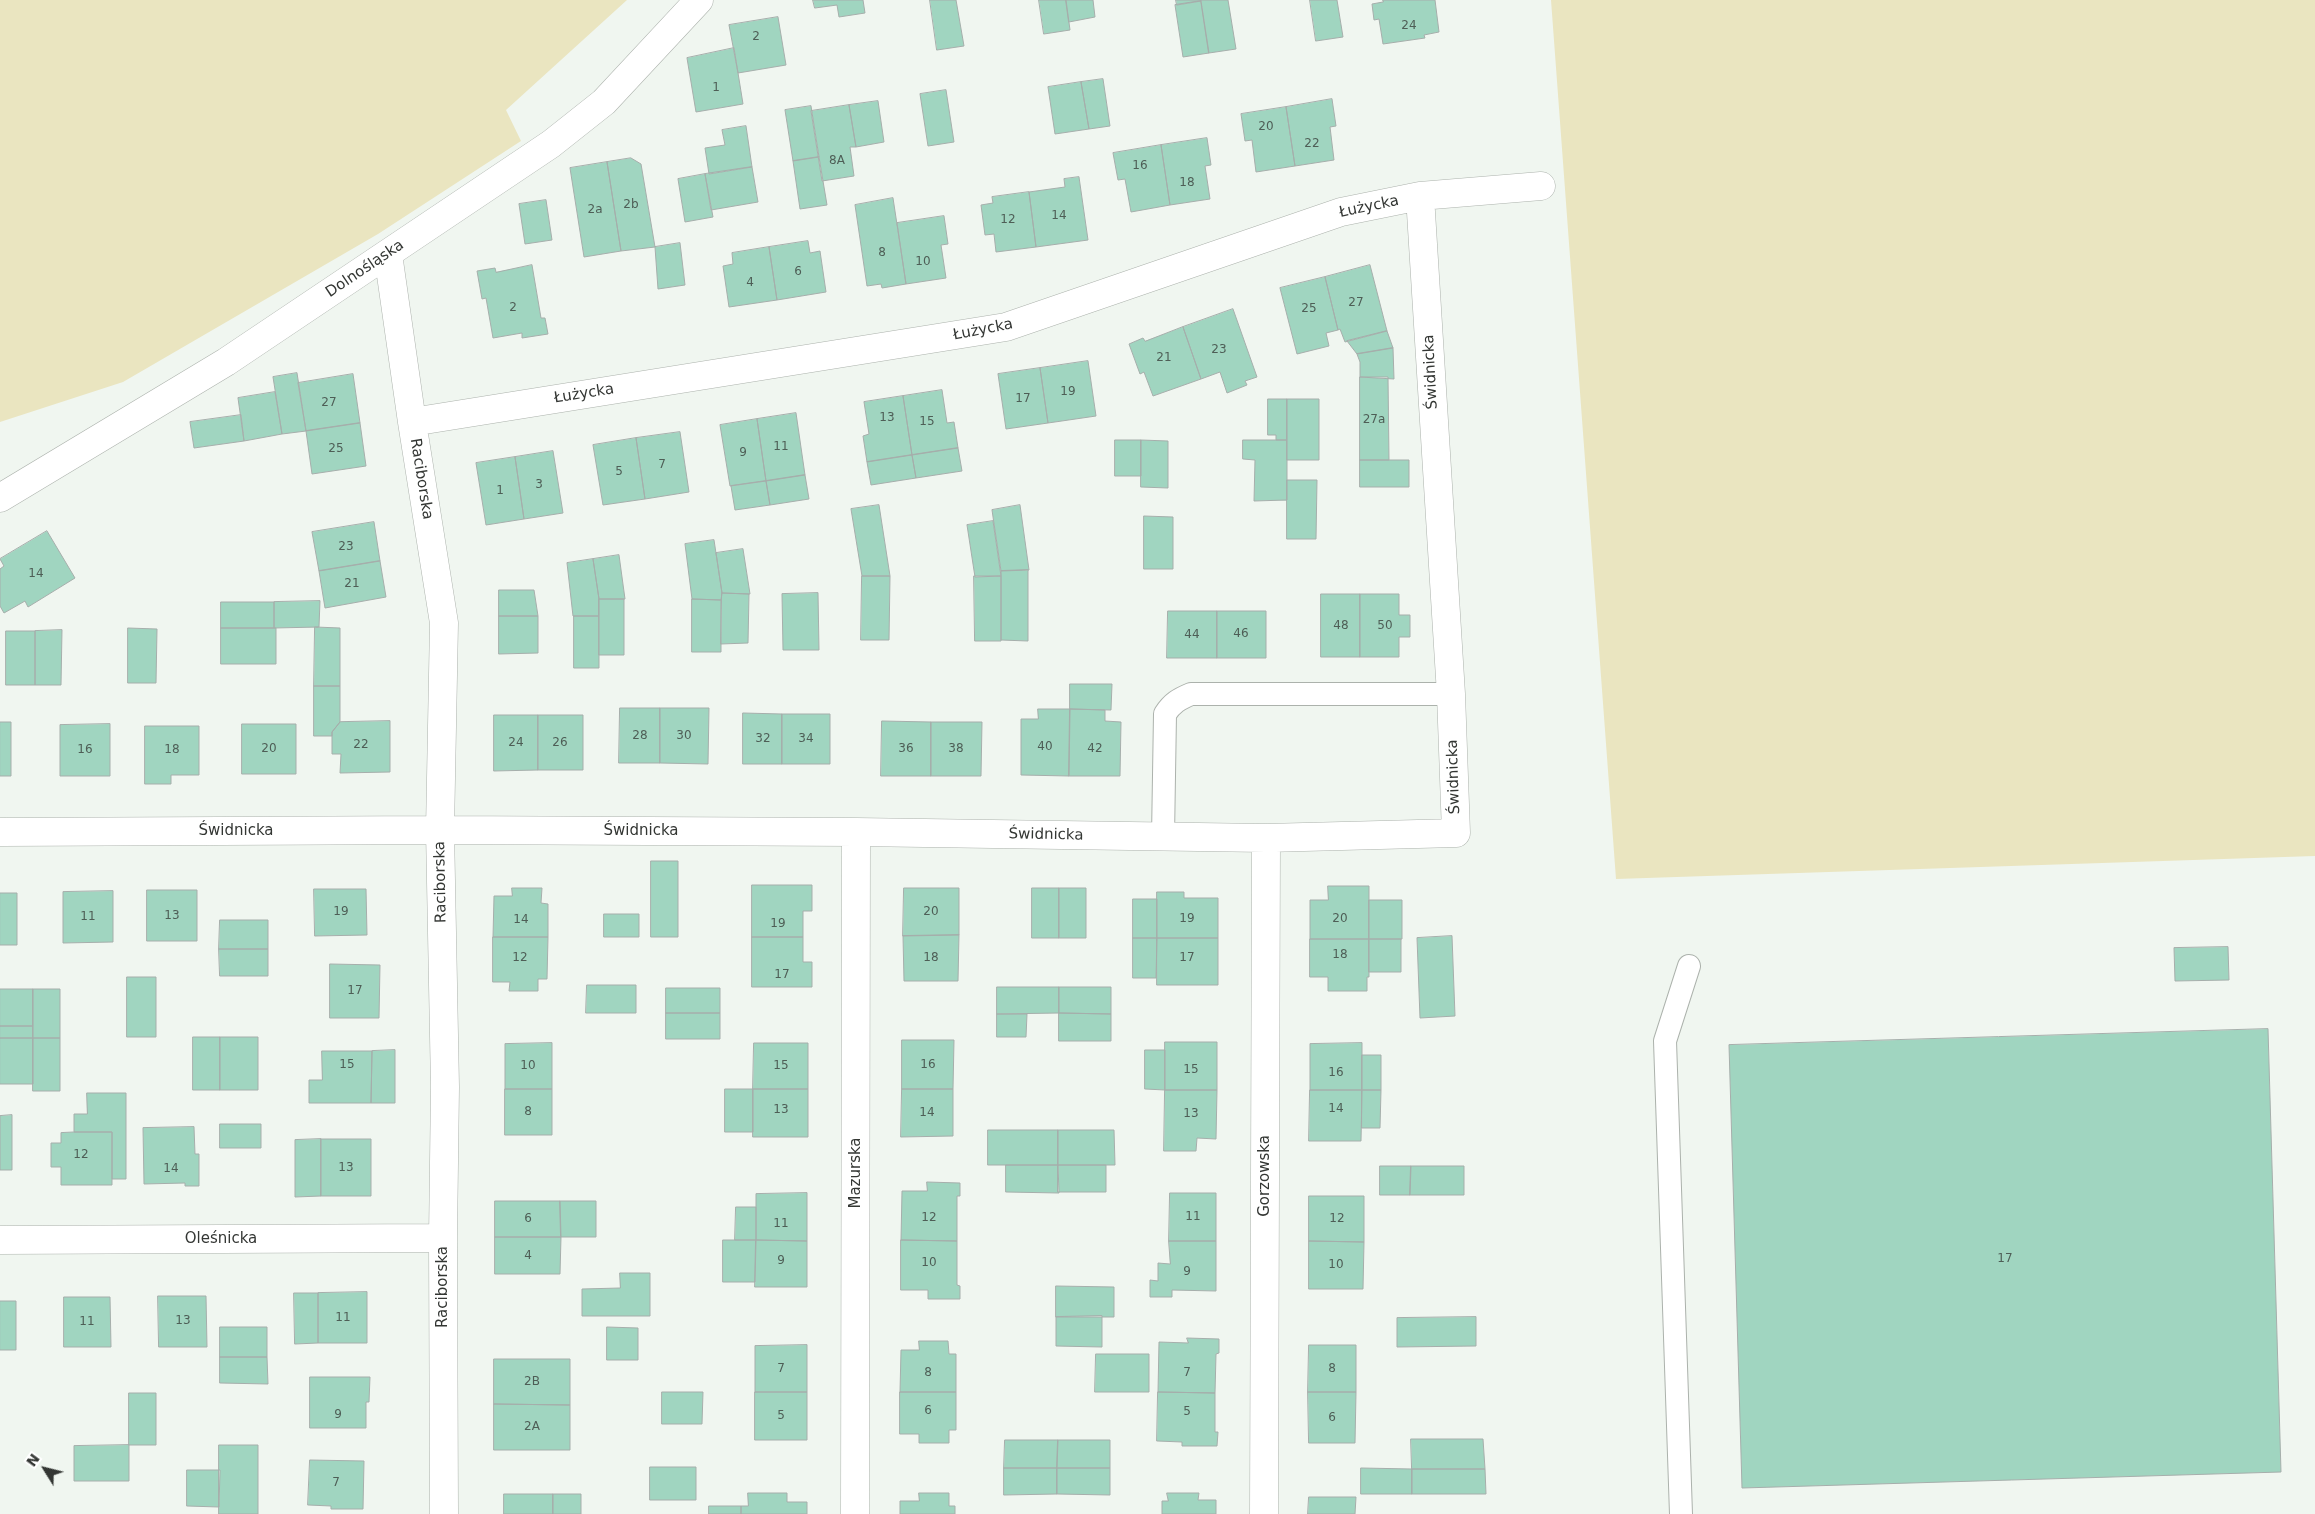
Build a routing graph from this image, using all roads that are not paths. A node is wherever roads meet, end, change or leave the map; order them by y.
1 (699, 0) edge
2 (1541, 186) dead end
3 (1420, 196) junction
4 (388, 254) junction
5 (412, 422) junction
6 (0, 498) edge
7 (1451, 694) junction
8 (440, 830) junction
9 (0, 832) edge
10 (856, 832) junction
11 (1163, 837) junction
12 (1266, 838) junction
13 (1689, 966) dead end
14 (443, 1238) junction
15 (0, 1240) edge
16 (444, 1514) edge
17 (855, 1514) edge
18 (1264, 1514) edge
19 (1681, 1514) edge

1 - 4 street, Dolnośląska
2 - 3 street, Łużycka
3 - 5 street, Łużycka
3 - 7 street, Świdnicka
4 - 5 street, Raciborska
4 - 6 street, Dolnośląska
5 - 8 street, Raciborska
7 - 11 lane
7 - 12 street, Świdnicka
8 - 9 street, Świdnicka
8 - 10 street, Świdnicka
8 - 14 street, Raciborska
10 - 11 street, Świdnicka
10 - 17 street, Mazurska
11 - 12 street, Świdnicka
12 - 18 street, Gorzowska
13 - 19 lane
14 - 15 street, Oleśnicka
14 - 16 street, Raciborska

